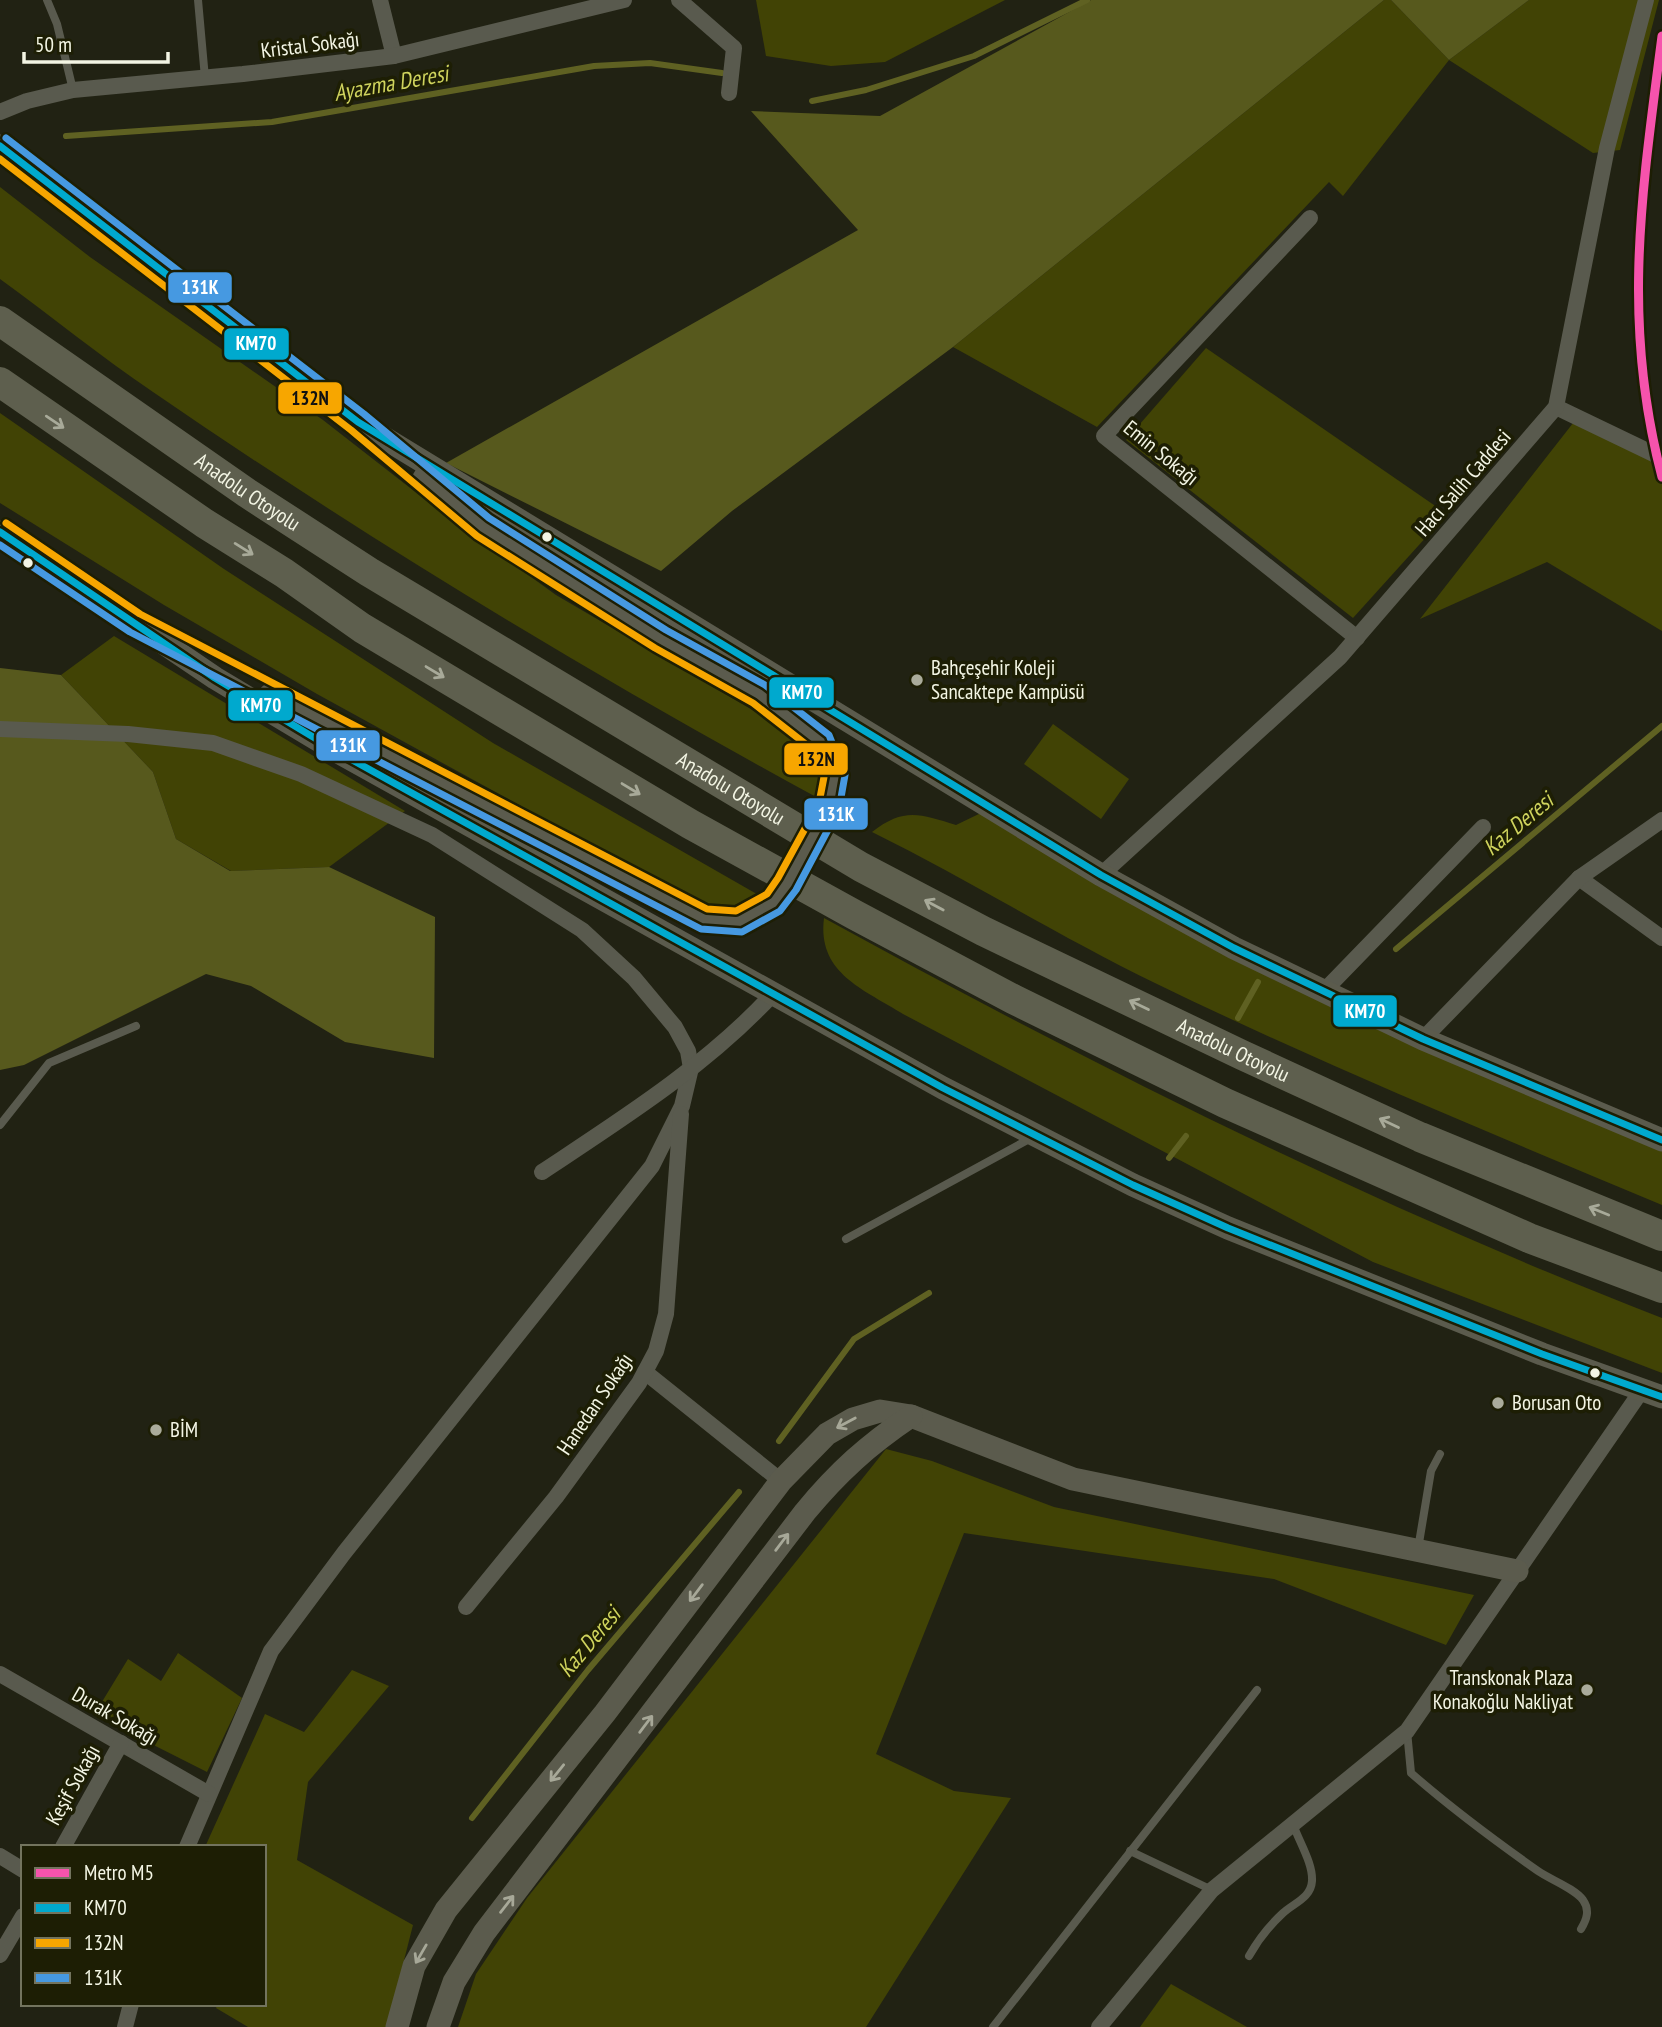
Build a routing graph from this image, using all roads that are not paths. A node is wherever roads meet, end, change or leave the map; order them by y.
1 (47, 0) edge
2 (198, 0) edge
3 (380, 0) edge
4 (624, 0) edge
5 (679, 0) edge
6 (1646, 0) edge
7 (394, 55) junction
8 (205, 78) junction
9 (73, 90) junction
10 (729, 93) dead end
11 (0, 112) edge
12 (0, 146) edge
13 (1310, 218) dead end
14 (0, 321) edge
15 (0, 382) edge
16 (1556, 407) junction
17 (358, 422) junction
18 (1662, 458) edge
19 (0, 531) edge
20 (135, 623) junction
21 (1357, 638) junction
22 (0, 729) edge
23 (1662, 820) edge
24 (1483, 827) dead end
25 (1101, 875) junction
26 (1579, 878) junction
27 (1662, 938) edge
28 (1323, 992) junction
29 (772, 995) junction
30 (136, 1026) dead end
31 (1423, 1040) junction
32 (691, 1068) junction
33 (682, 1107) junction
34 (0, 1125) edge
35 (1035, 1135) junction
36 (1662, 1140) edge
37 (541, 1172) dead end
38 (1662, 1236) edge
39 (846, 1239) dead end
40 (1662, 1289) edge
41 (645, 1372) junction
42 (1652, 1393) edge
43 (911, 1416) junction
44 (1440, 1454) dead end
45 (780, 1481) junction
46 (1417, 1552) junction
47 (1517, 1571) junction
48 (466, 1607) dead end
49 (0, 1674) edge
50 (1257, 1690) dead end
51 (1407, 1731) junction
52 (121, 1743) junction
53 (209, 1794) junction
54 (1293, 1824) junction
55 (64, 1845) edge
56 (188, 1845) edge
57 (1130, 1851) junction
58 (0, 1856) edge
59 (21, 1869) edge
60 (1212, 1891) junction
61 (21, 1919) edge
62 (1581, 1929) dead end
63 (0, 1955) edge
64 (1249, 1955) dead end
65 (130, 2006) edge
66 (125, 2027) edge
67 (397, 2027) edge
68 (438, 2027) edge
69 (993, 2027) edge
70 (1100, 2027) edge

1 - 9 lane
2 - 8 lane
3 - 7 street
4 - 7 street, Kristal Sokağı
5 - 10 street
6 - 16 street, Hacı Salih Caddesi
7 - 8 street, Kristal Sokağı
8 - 9 street, Kristal Sokağı
9 - 11 street, Kristal Sokağı
12 - 17 main road
13 - 21 street, Emin Sokağı
38 -> 14 highway, Anadolu Otoyolu
15 -> 40 highway
16 - 18 street
16 - 21 street, Hacı Salih Caddesi
17 - 20 main road, bridge
17 - 25 main road
19 - 20 main road
20 - 29 main road
21 - 25 street, Hacı Salih Caddesi
22 - 32 street
23 - 26 street
24 - 28 street
25 - 28 main road
26 - 27 street
26 - 31 street
28 - 31 main road
29 - 32 street
29 - 35 main road
30 - 34 lane
31 - 36 main road
32 - 33 street
32 - 37 street
33 - 41 street, Hanedan Sokağı
33 - 53 street
35 - 39 lane
35 - 42 main road
41 - 45 street
41 - 48 street, Hanedan Sokağı
42 - 47 street
43 -> 45 main road
43 - 46 main road
68 -> 43 main road
44 - 46 lane
45 -> 67 main road
46 - 47 main road
47 - 51 street
49 - 52 street, Durak Sokağı
50 - 57 lane
51 - 54 street
51 - 62 lane
52 - 53 street, Durak Sokağı
52 - 55 street, Keşif Sokağı
53 - 56 street
54 - 60 street
54 - 64 lane
57 - 60 lane
57 - 69 lane
58 - 59 street
60 - 70 street
61 - 63 street
65 - 66 street

